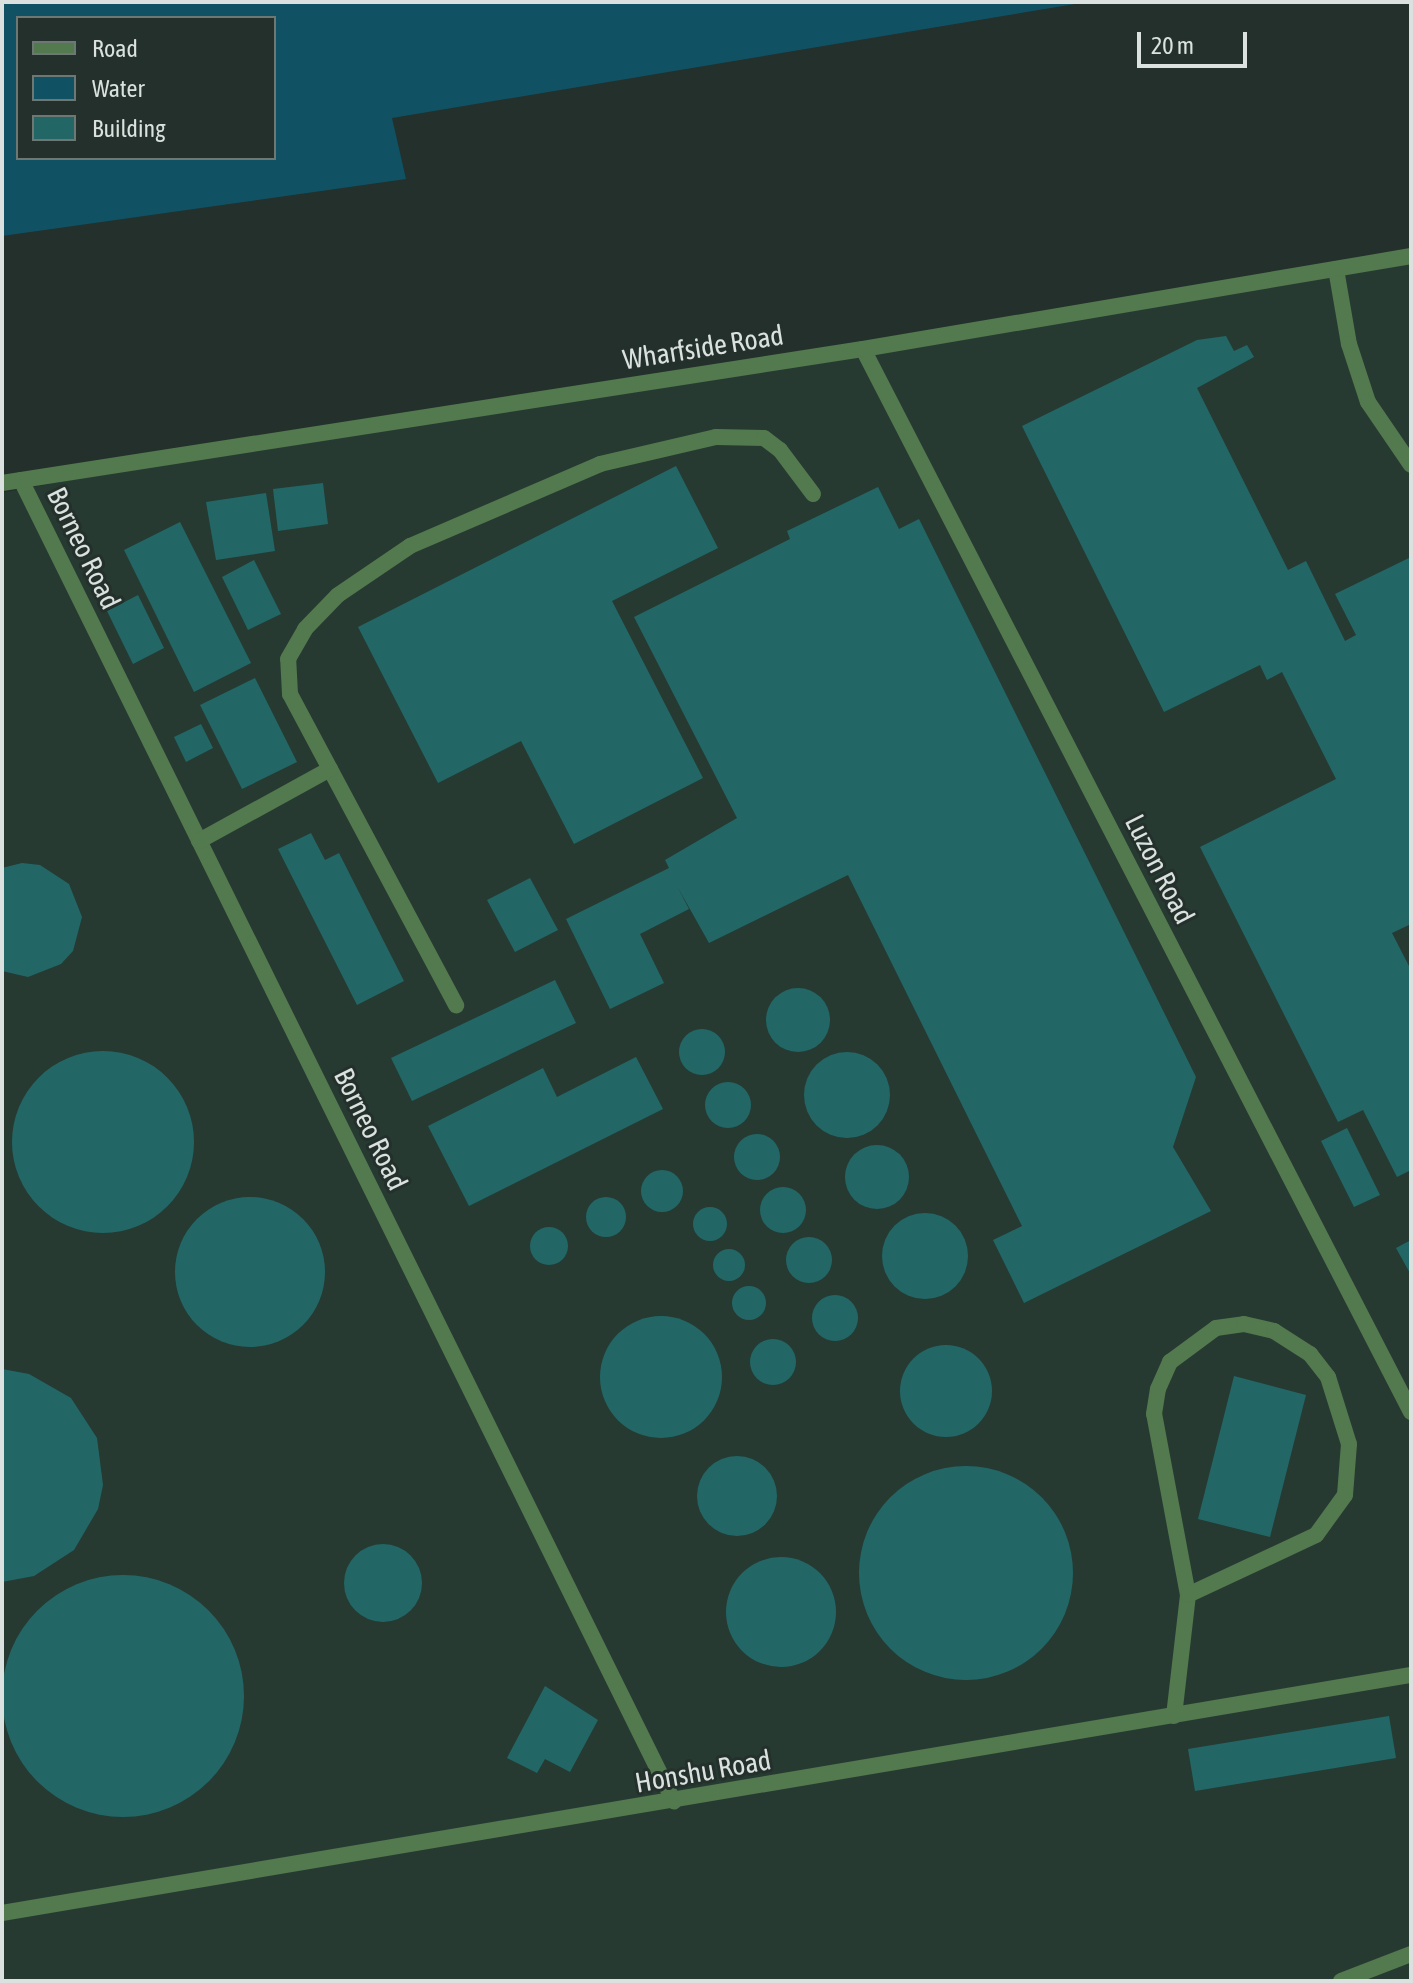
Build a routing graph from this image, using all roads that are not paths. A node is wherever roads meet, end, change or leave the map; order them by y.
1 (1411, 256) edge
2 (1336, 269) junction
3 (863, 349) junction
4 (1411, 465) edge
5 (21, 480) junction
6 (2, 483) edge
7 (813, 494) dead end
8 (330, 769) junction
9 (199, 841) junction
10 (456, 1005) dead end
11 (1411, 1412) edge
12 (1188, 1595) junction
13 (1411, 1675) edge
14 (1174, 1716) junction
15 (674, 1802) junction
16 (2, 1913) edge
17 (1411, 1954) edge
18 (1341, 1981) edge

1 - 2 street, Wharfside Road
2 - 3 street, Wharfside Road
2 - 4 street
3 - 5 street, Wharfside Road
3 - 11 street, Luzon Road
5 - 6 street, Wharfside Road
5 - 9 street, Borneo Road
7 - 8 street
8 - 9 street
8 - 10 street
9 - 15 street, Borneo Road
12 - 12 street
12 - 14 street
13 - 14 street, Honshu Road
14 - 15 street, Honshu Road
15 - 16 street, Honshu Road
17 - 18 street

